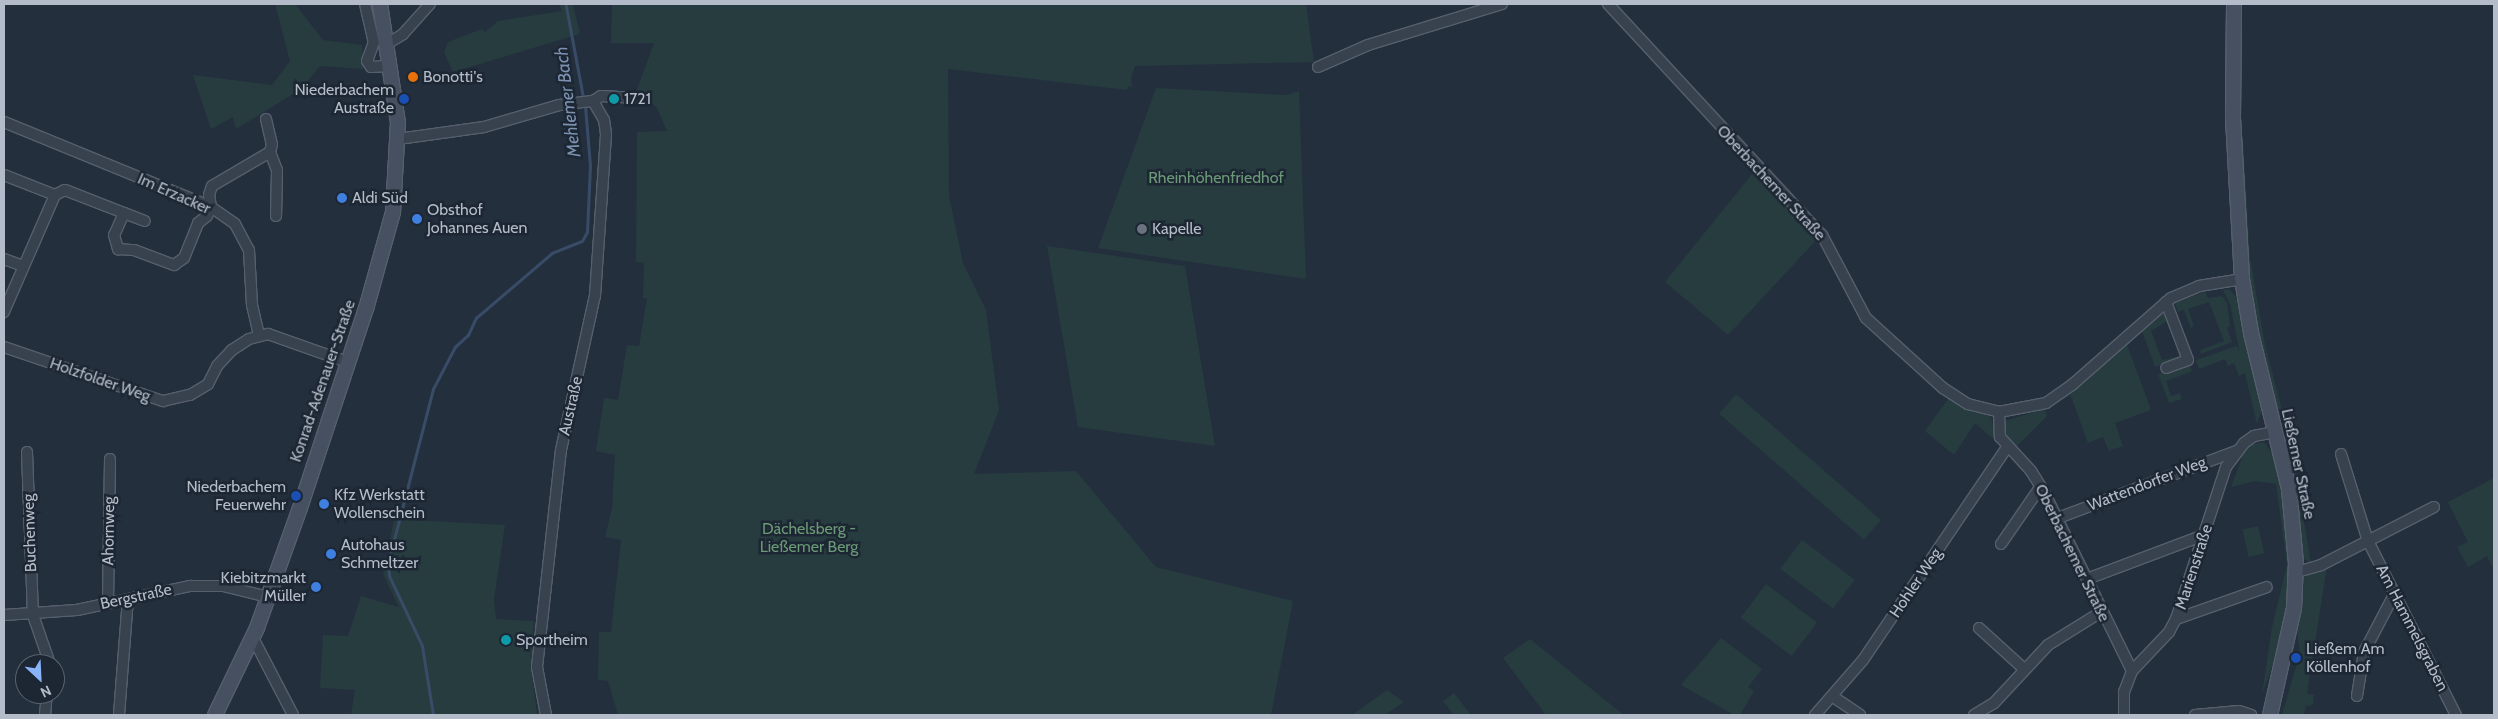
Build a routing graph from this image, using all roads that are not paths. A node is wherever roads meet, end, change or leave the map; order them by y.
1 (365, 4) edge
2 (380, 4) edge
3 (430, 4) edge
4 (1502, 4) edge
5 (1608, 4) edge
6 (2234, 4) edge
7 (385, 45) junction
8 (389, 66) junction
9 (1318, 67) dead end
10 (638, 98) dead end
11 (591, 101) junction
12 (266, 119) dead end
13 (4, 122) edge
14 (398, 139) junction
15 (270, 152) junction
16 (4, 175) edge
17 (56, 195) junction
18 (211, 208) junction
19 (124, 214) junction
20 (276, 216) dead end
21 (145, 221) dead end
22 (4, 260) edge
23 (23, 266) junction
24 (2242, 279) junction
25 (2166, 302) junction
26 (4, 312) edge
27 (259, 336) junction
28 (4, 346) edge
29 (347, 362) junction
30 (2166, 368) dead end
31 (1999, 412) junction
32 (2275, 432) junction
33 (2008, 446) junction
34 (2236, 451) junction
35 (28, 452) dead end
36 (2340, 454) dead end
37 (110, 459) dead end
38 (2041, 486) junction
39 (2434, 507) dead end
40 (2058, 518) junction
41 (2204, 535) junction
42 (2368, 541) junction
43 (2001, 544) dead end
44 (2296, 572) junction
45 (2087, 579) junction
46 (2267, 587) dead end
47 (2395, 593) junction
48 (268, 597) junction
49 (128, 599) junction
50 (108, 603) junction
51 (2101, 612) junction
52 (4, 615) edge
53 (33, 615) junction
54 (2176, 619) junction
55 (1980, 628) dead end
56 (253, 638) junction
57 (47, 654) edge
58 (2024, 669) junction
59 (2132, 671) junction
60 (1832, 696) junction
61 (2357, 696) dead end
62 (119, 715) edge
63 (215, 715) edge
64 (293, 715) edge
65 (546, 715) edge
66 (1815, 715) edge
67 (1860, 715) edge
68 (1974, 715) edge
69 (2124, 715) edge
70 (2195, 715) edge
71 (2251, 715) edge
72 (2270, 715) edge
73 (2456, 715) edge

1 - 8 street
2 - 7 main road, Konrad-Adenauer-Straße
3 - 7 street
4 - 9 street
5 - 31 street, Oberbachemer Straße
6 - 24 main road, Ließemer Straße
7 - 8 main road, Konrad-Adenauer-Straße
8 - 14 main road, Konrad-Adenauer-Straße
10 - 11 street
11 - 14 street
11 - 65 street, Austraße
12 - 15 street
13 - 18 street, Im Erzacker
14 - 29 main road, Konrad-Adenauer-Straße
15 - 18 street
15 - 20 street
16 - 17 street
17 - 19 street
17 - 23 street
18 - 19 street
18 - 27 street, Im Erzacker
19 - 21 street
22 - 23 street
23 - 26 street
24 - 25 street, Oberbachemer Straße
24 - 32 main road, Ließemer Straße
25 - 30 street
25 - 31 street, Oberbachemer Straße
27 - 28 street, Holzfolder Weg
27 - 29 street
29 - 48 main road, Konrad-Adenauer-Straße
31 - 33 street, Oberbachemer Straße
32 - 34 street, Marienstraße
32 - 44 main road, Ließemer Straße
33 - 38 street, Oberbachemer Straße
33 - 60 street, Hohler Weg
34 - 40 street, Wattendorfer Weg
34 - 41 street, Marienstraße
35 - 53 street, Buchenweg
36 - 42 street, Am Hammelsgraben
37 - 50 street, Ahornweg
38 - 40 street, Oberbachemer Straße
38 - 43 street
39 - 42 street
40 - 45 street, Oberbachemer Straße
41 - 45 street
41 - 54 street, Marienstraße
42 - 44 street
42 - 47 street, Am Hammelsgraben
44 - 72 main road, Ließemer Straße
45 - 51 street, Oberbachemer Straße
46 - 54 street
47 - 61 street
47 - 73 street, Am Hammelsgraben
48 - 49 street, Bergstraße
48 - 56 main road, Konrad-Adenauer-Straße
49 - 50 street, Bergstraße
49 - 62 street
50 - 53 street, Bergstraße
51 - 58 street
51 - 59 street, Oberbachemer Straße
52 - 53 street, Bergstraße
53 - 57 street, Buchenweg
54 - 59 street, Marienstraße
55 - 58 street
56 - 63 main road, Konrad-Adenauer-Straße
56 - 64 street
58 - 68 street
59 - 69 street, Marienstraße
60 - 66 street, Hohler Weg
60 - 67 street
70 - 71 street

